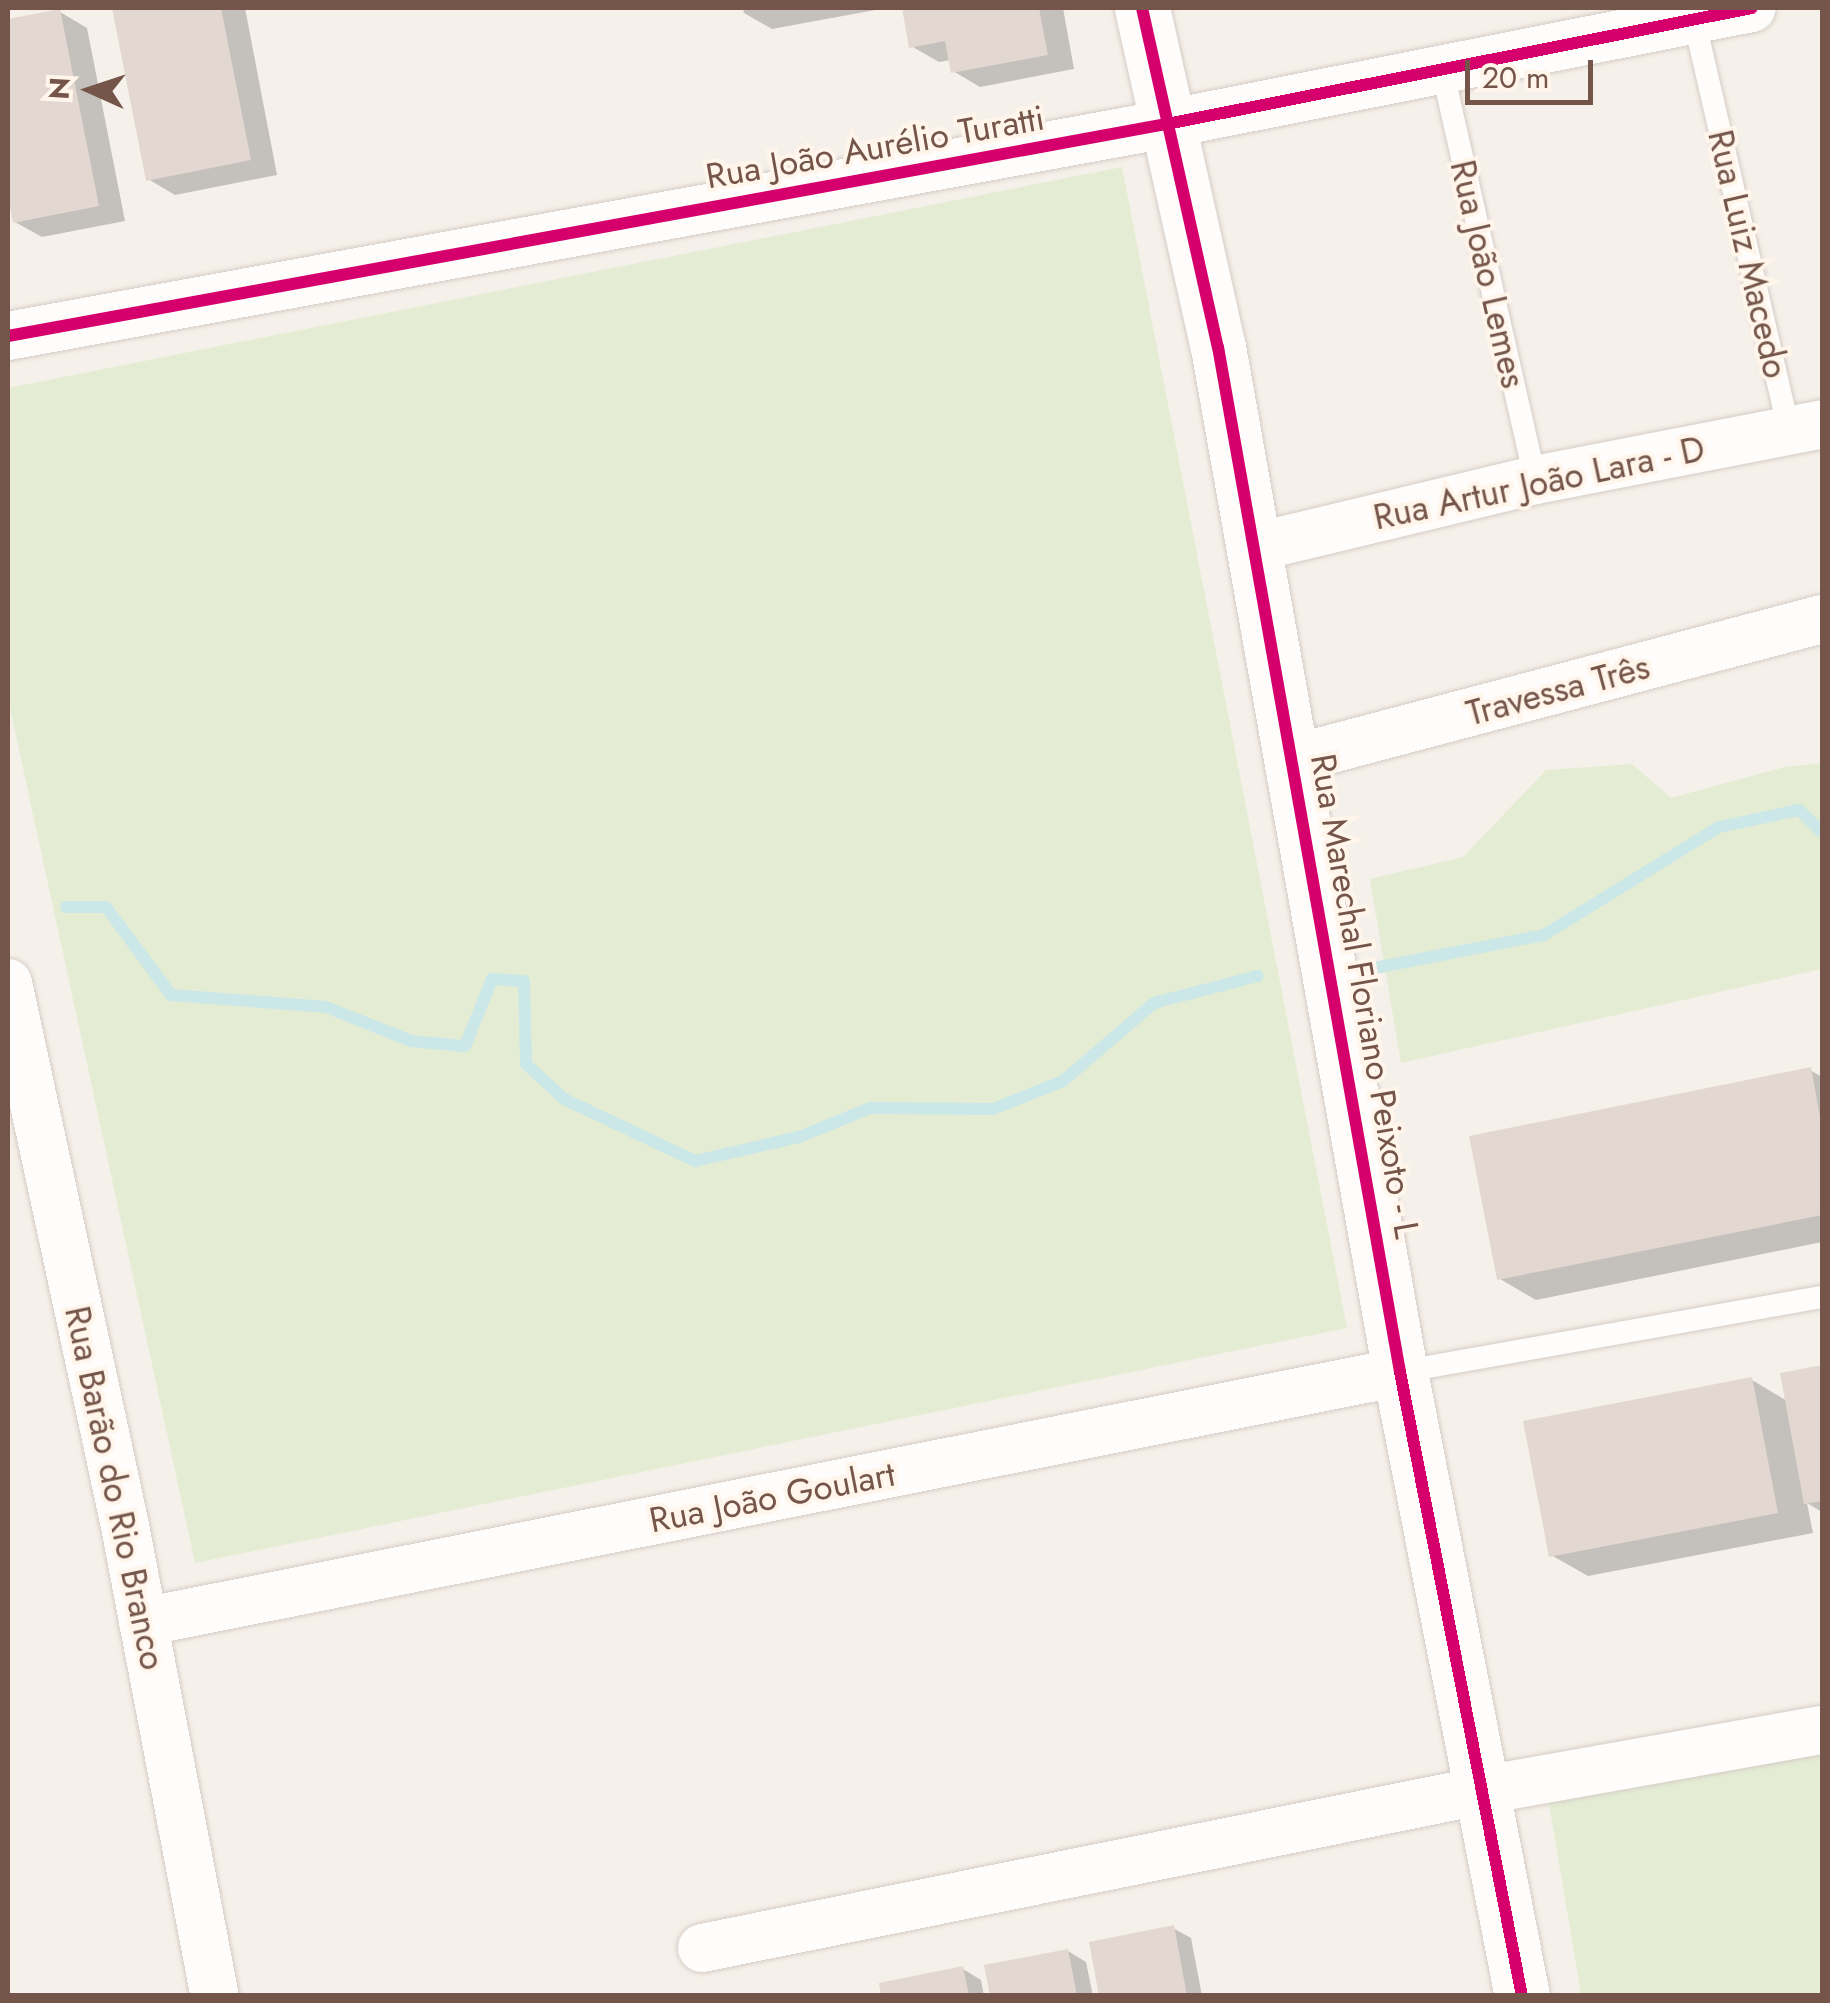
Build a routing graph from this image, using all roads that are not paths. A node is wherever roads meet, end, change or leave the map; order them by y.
1 (1142, 8) edge
2 (1752, 8) edge
3 (1694, 19) junction
4 (1442, 69) junction
5 (1167, 124) junction
6 (8, 336) edge
7 (1806, 427) edge
8 (1534, 480) junction
9 (1256, 546) junction
10 (1822, 619) edge
11 (1293, 759) junction
12 (8, 983) edge
13 (1822, 1297) edge
14 (1400, 1372) junction
15 (143, 1622) junction
16 (1822, 1730) edge
17 (1484, 1790) junction
18 (702, 1948) dead end
19 (216, 1996) edge
20 (1522, 1996) edge

1 - 5 street, Rua Marechal Floriano Peixoto - L
2 - 3 street, Rua João Aurélio Turatti
3 - 4 street, Rua João Aurélio Turatti
3 - 7 lane, Rua Luiz Macedo
4 - 5 street, Rua João Aurélio Turatti
4 - 8 lane, Rua João Lemes
5 - 6 street, Rua João Aurélio Turatti
5 - 9 street, Rua Marechal Floriano Peixoto - L
7 - 8 street, Rua Artur João Lara - D
8 - 9 street, Rua Artur João Lara - D
9 - 11 street, Rua Marechal Floriano Peixoto - L
10 - 11 street, Travessa Três
11 - 14 street, Rua Marechal Floriano Peixoto - L
12 - 15 street, Rua Barão do Rio Branco
13 - 14 lane
14 - 15 street, Rua João Goulart
14 - 17 street, Rua Marechal Floriano Peixoto - L
15 - 19 street, Rua Barão do Rio Branco
16 - 17 street
17 - 18 street
17 - 20 street, Rua Marechal Floriano Peixoto - L

